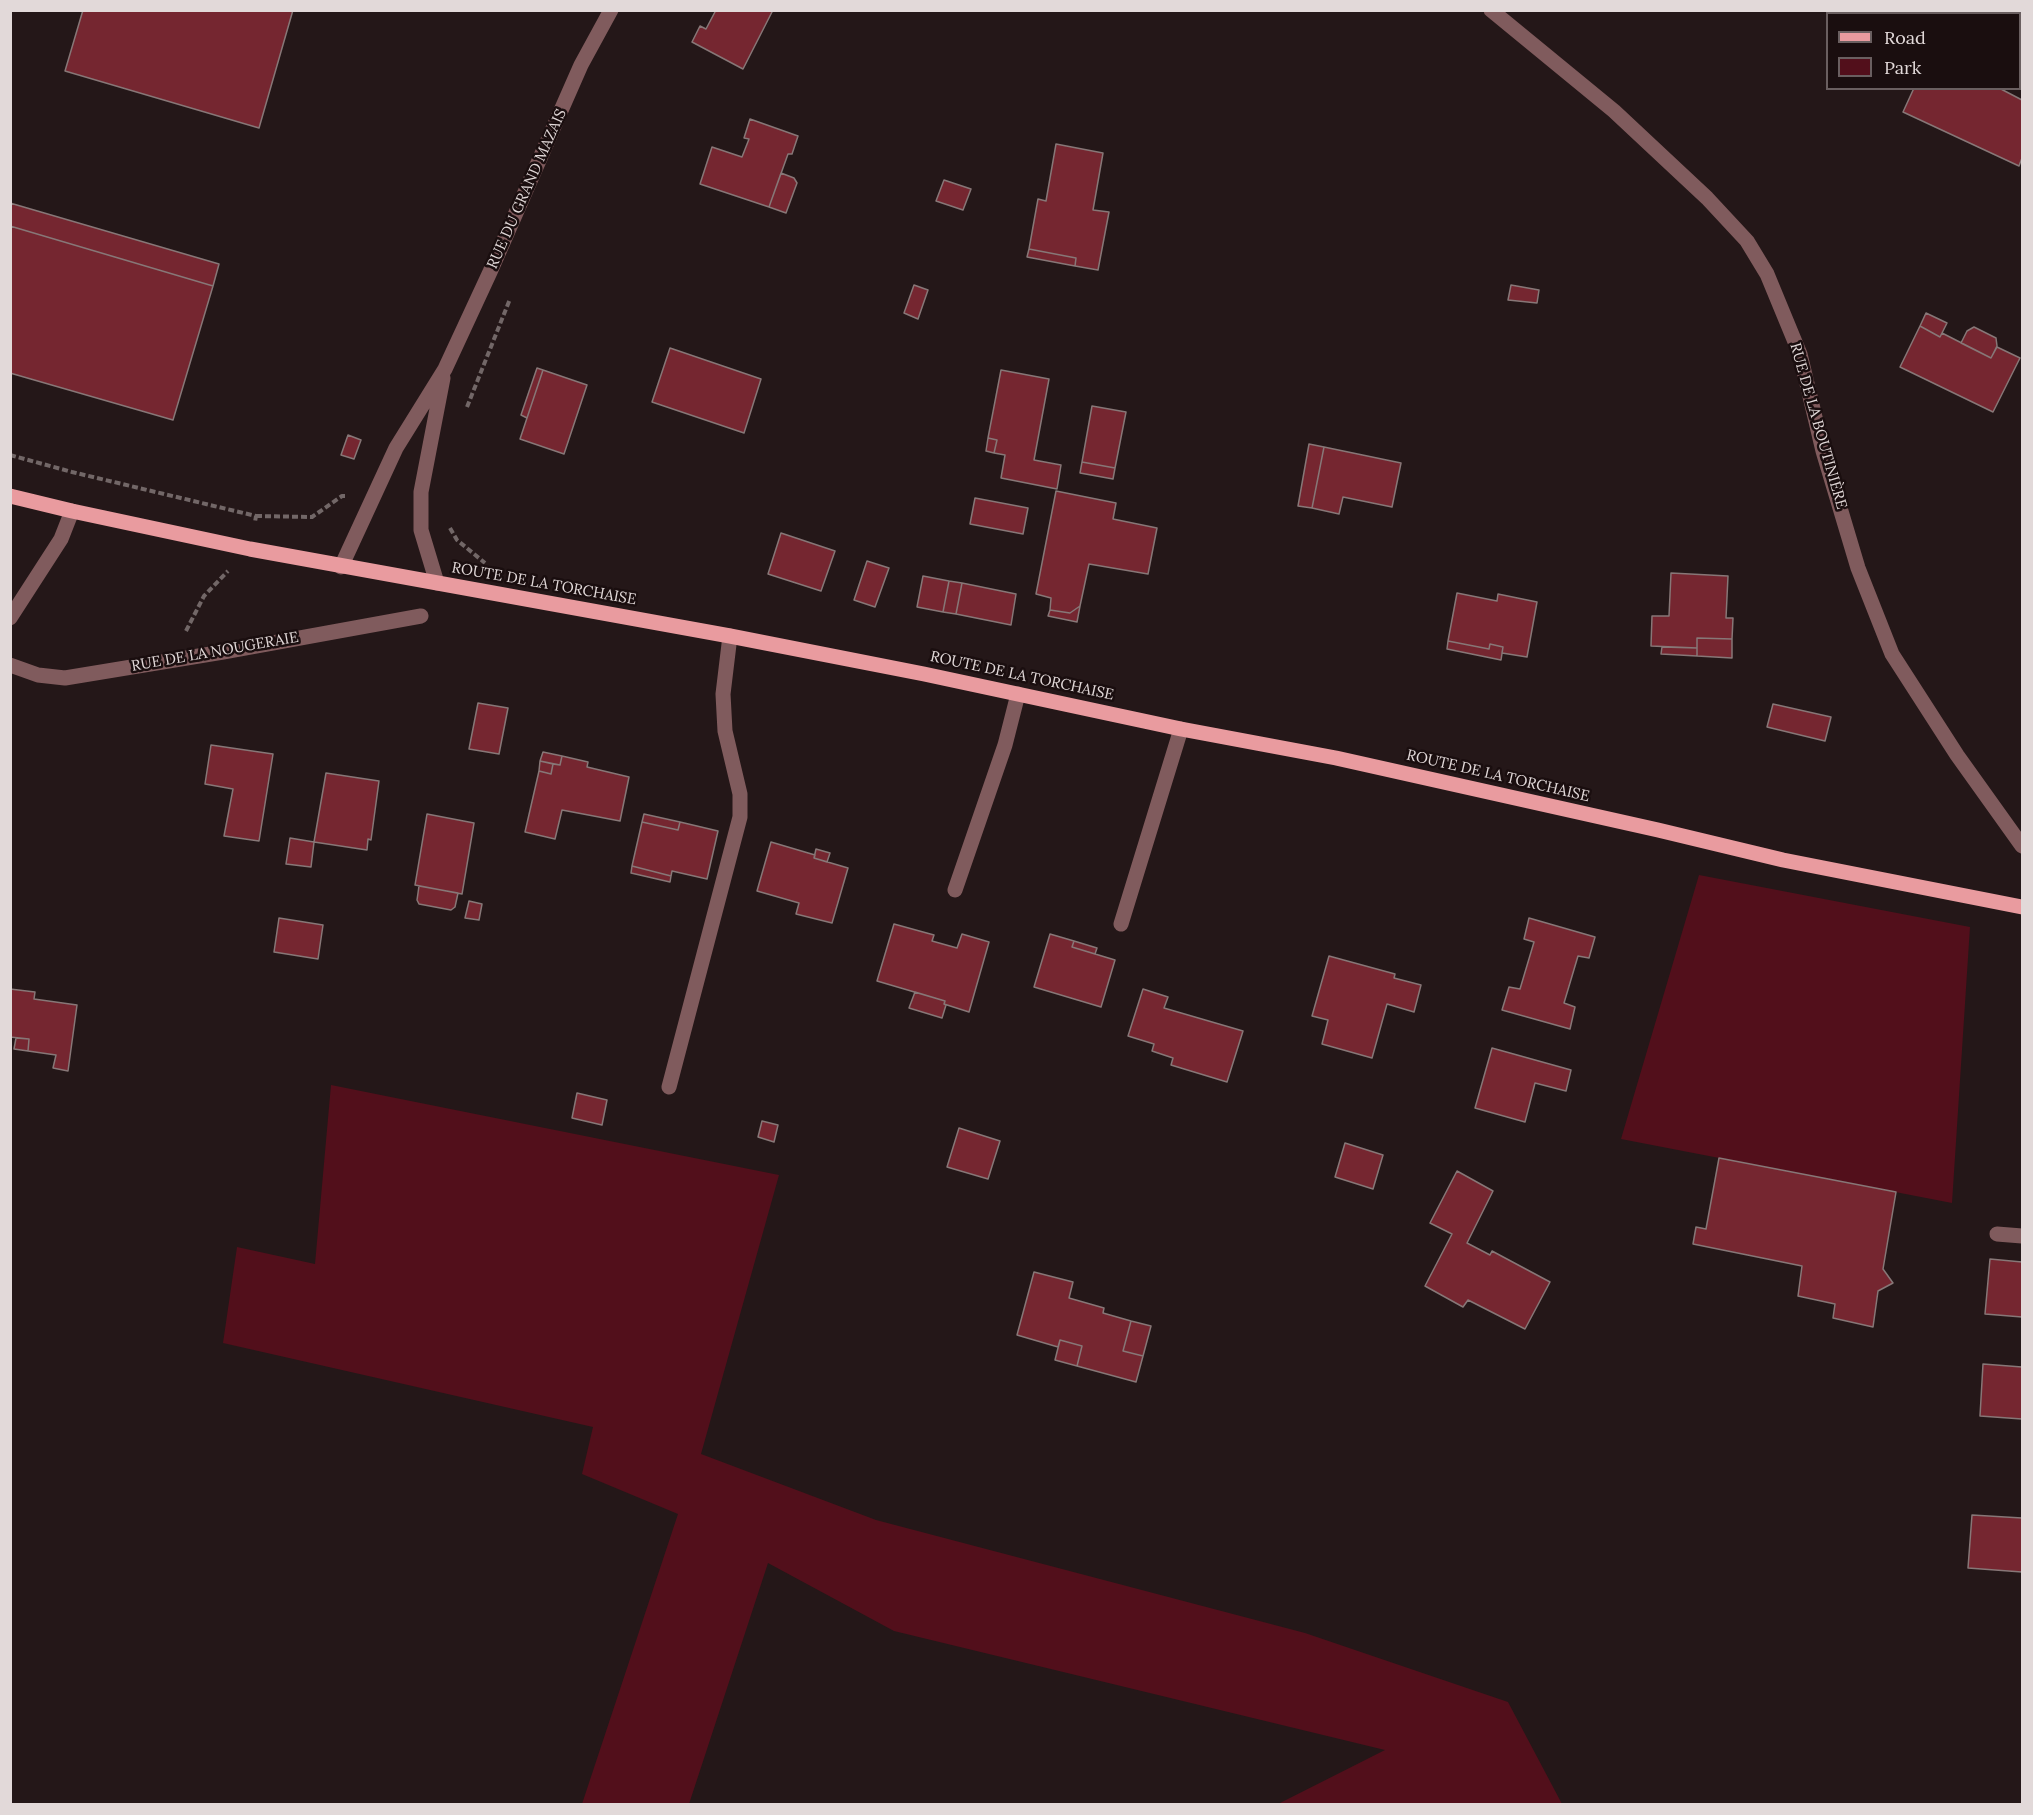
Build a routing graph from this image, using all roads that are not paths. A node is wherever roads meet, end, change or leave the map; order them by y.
1 (611, 10) edge
2 (1491, 10) edge
3 (445, 369) junction
4 (10, 496) edge
5 (72, 511) junction
6 (341, 567) junction
7 (437, 583) junction
8 (421, 616) dead end
9 (10, 618) edge
10 (730, 636) junction
11 (10, 665) edge
12 (1018, 694) junction
13 (1181, 729) junction
14 (2022, 846) edge
15 (955, 890) dead end
16 (2022, 907) edge
17 (1121, 924) dead end
18 (669, 1087) dead end
19 (1997, 1234) dead end
20 (2022, 1236) edge

1 - 3 street, RUE DU GRAND MAZAIS
2 - 14 street, RUE DE LA BOUTINIÈRE
3 - 6 street, RUE DU GRAND MAZAIS
3 - 7 street, RUE DU GRAND MAZAIS
4 - 5 main road, ROUTE DE LA TORCHAISE
5 - 6 main road, ROUTE DE LA TORCHAISE
5 - 9 street
6 - 7 main road, ROUTE DE LA TORCHAISE
7 - 10 main road, ROUTE DE LA TORCHAISE
8 - 11 street, RUE DE LA NOUGERAIE
10 - 12 main road, ROUTE DE LA TORCHAISE
10 - 18 street
12 - 13 main road, ROUTE DE LA TORCHAISE
12 - 15 street
13 - 16 main road, ROUTE DE LA TORCHAISE
13 - 17 street
19 - 20 street

